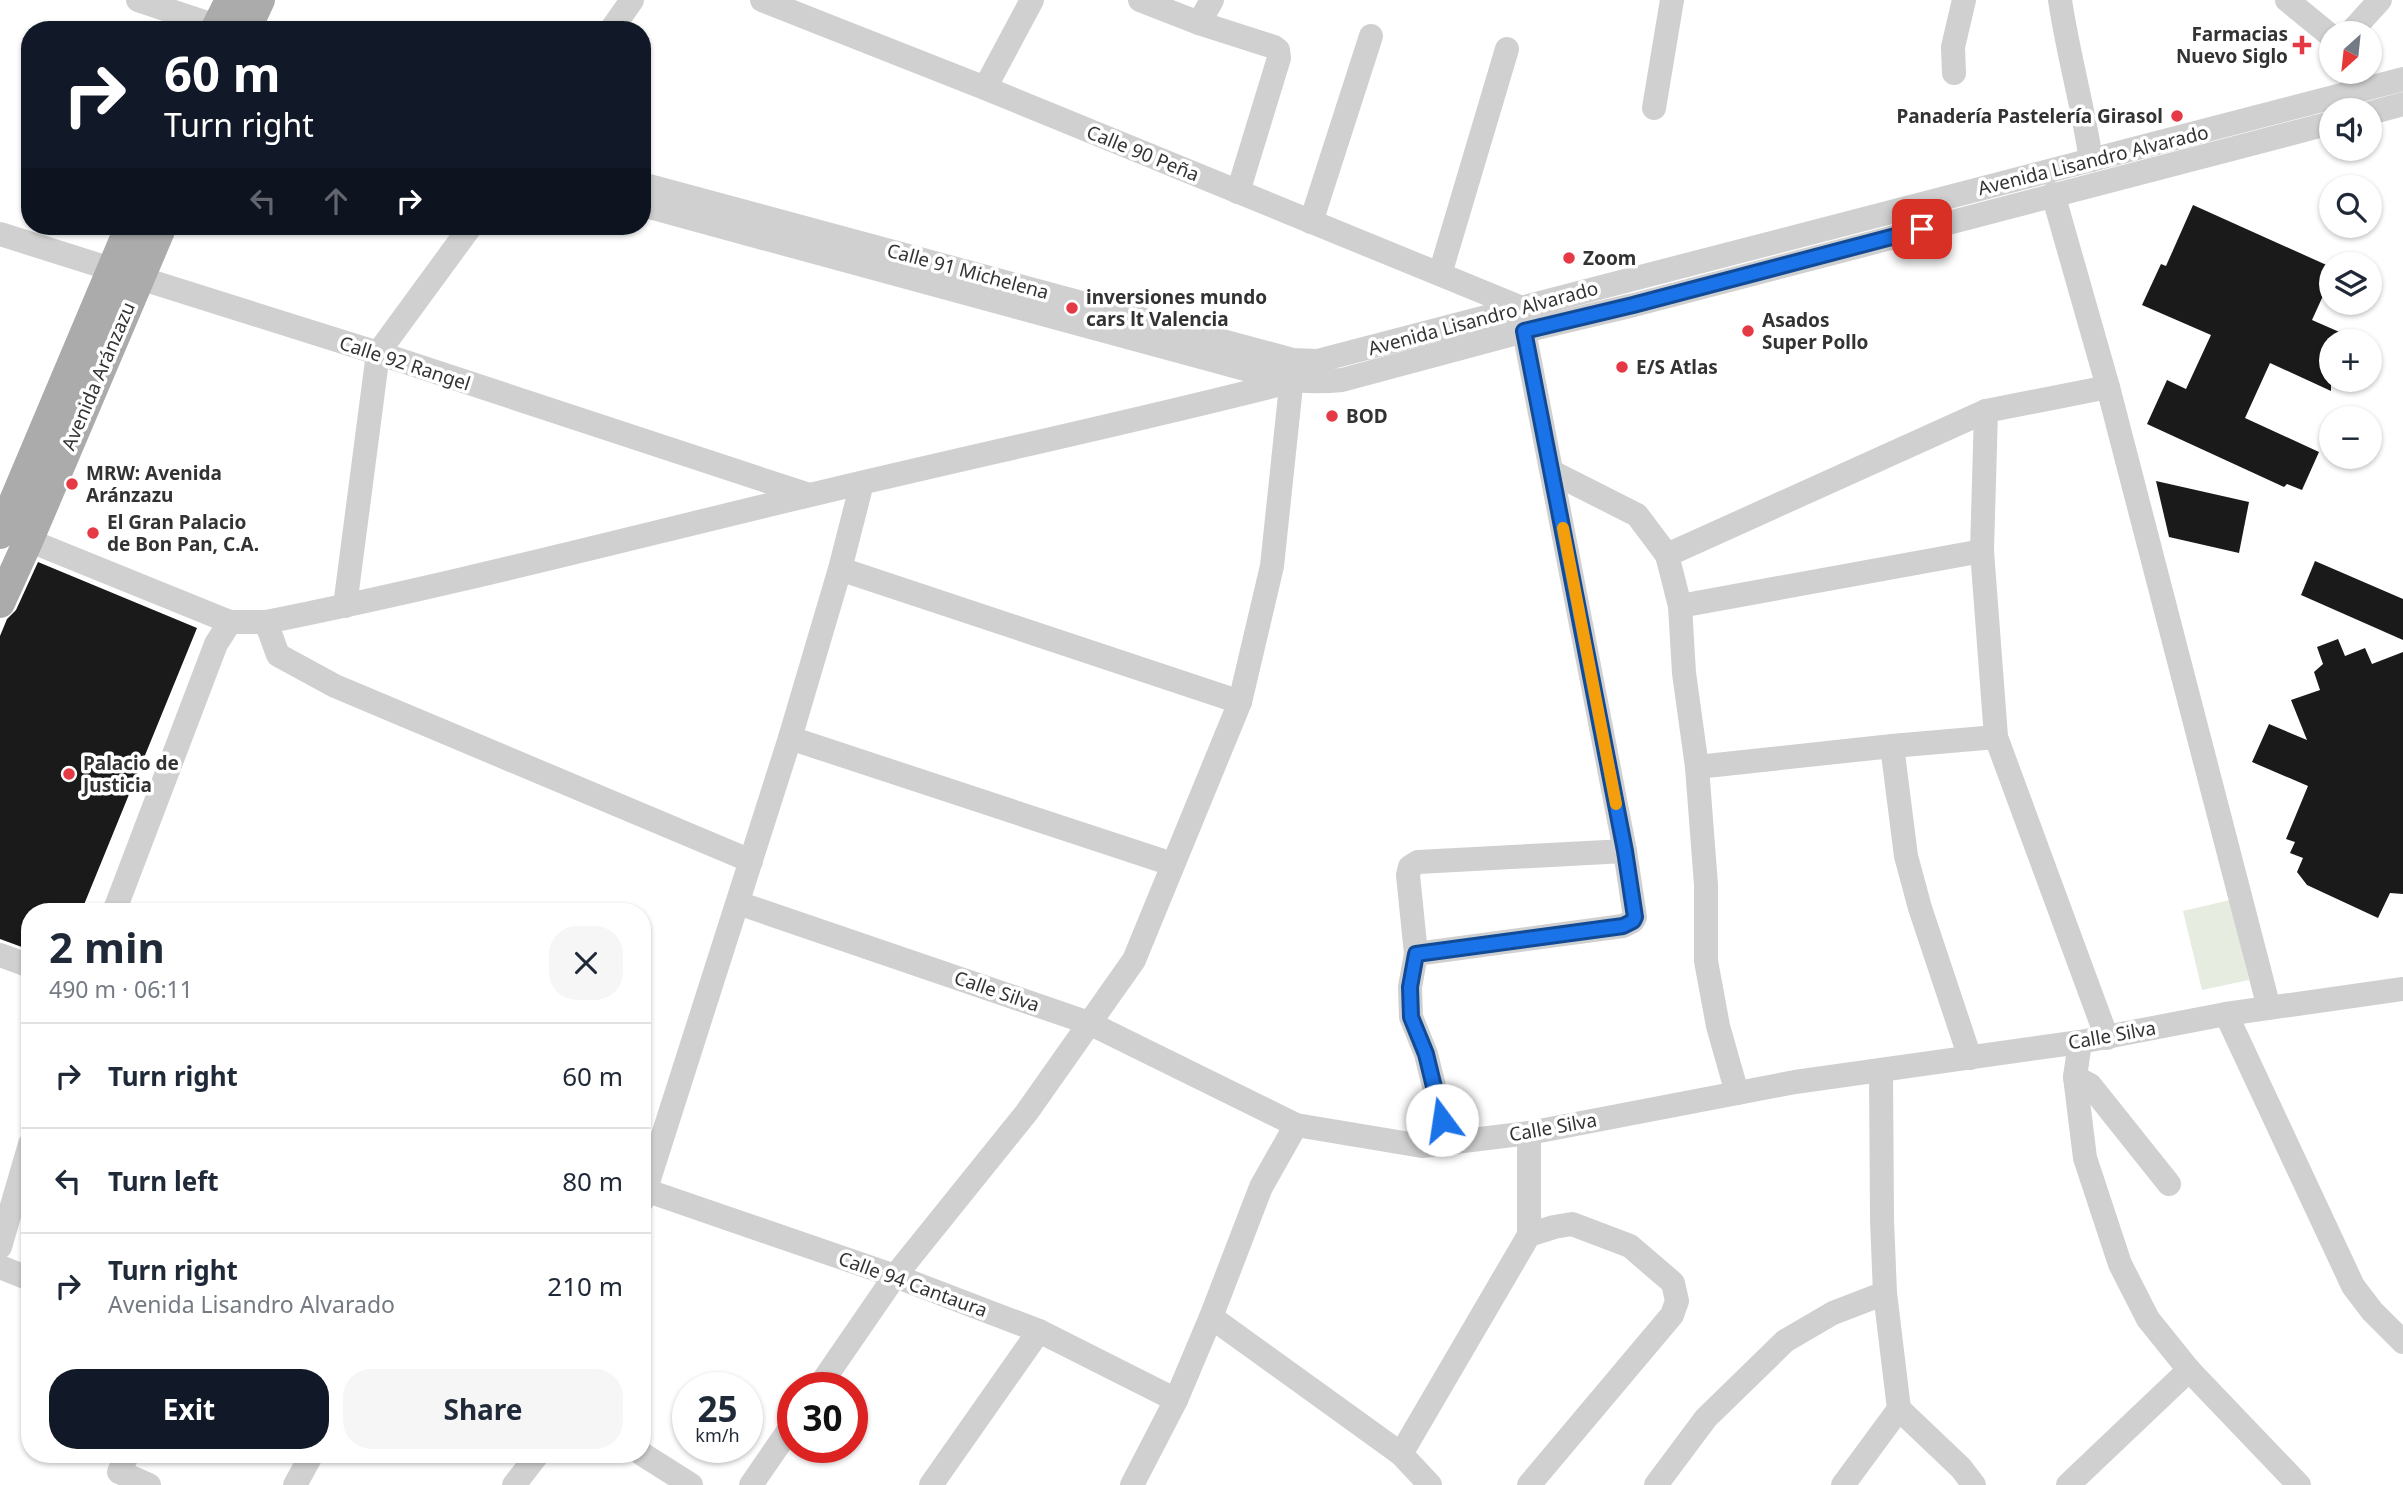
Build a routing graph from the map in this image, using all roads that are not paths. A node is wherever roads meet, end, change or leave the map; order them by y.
1 (138, 0) edge
2 (260, 0) edge
3 (632, 0) edge
4 (762, 0) edge
5 (1032, 0) edge
6 (1140, 0) edge
7 (1212, 0) edge
8 (1672, 0) edge
9 (1964, 0) edge
10 (2060, 0) edge
11 (2287, 0) edge
12 (2380, 0) edge
13 (217, 21) edge
14 (223, 21) edge
15 (617, 21) edge
16 (2361, 21) edge
17 (1199, 23) junction
18 (2319, 26) edge
19 (1371, 36) dead end
20 (1507, 48) dead end
21 (1954, 73) dead end
22 (2403, 79) edge
23 (985, 88) junction
24 (2403, 104) edge
25 (1654, 108) dead end
26 (2382, 110) edge
27 (2319, 126) edge
28 (2091, 160) junction
29 (651, 187) edge
30 (1238, 192) junction
31 (2053, 194) junction
32 (651, 207) edge
33 (1311, 222) junction
34 (0, 234) edge
35 (129, 235) edge
36 (155, 235) edge
37 (464, 235) edge
38 (126, 274) junction
39 (1440, 274) junction
40 (1523, 319) junction
41 (378, 354) junction
42 (1293, 370) junction
43 (2108, 387) junction
44 (1986, 411) junction
45 (1552, 472) junction
46 (862, 483) junction
47 (809, 495) junction
48 (8, 533) edge
49 (1982, 551) junction
50 (1667, 555) junction
51 (840, 569) junction
52 (0, 603) edge
53 (345, 606) junction
54 (1680, 606) junction
55 (230, 622) junction
56 (266, 622) junction
57 (1240, 702) junction
58 (1996, 737) junction
59 (790, 738) junction
60 (1892, 746) junction
61 (1697, 768) junction
62 (1625, 851) junction
63 (751, 861) junction
64 (1172, 864) junction
65 (117, 903) edge
66 (738, 903) junction
67 (1416, 954) junction
68 (0, 955) edge
69 (21, 963) edge
70 (2403, 989) edge
71 (2269, 1009) junction
72 (2226, 1014) junction
73 (1090, 1023) junction
74 (2107, 1038) junction
75 (2080, 1042) junction
76 (1970, 1058) junction
77 (1881, 1071) junction
78 (2075, 1077) junction
79 (1737, 1093) junction
80 (1296, 1125) junction
81 (1529, 1133) junction
82 (1448, 1143) junction
83 (651, 1171) edge
84 (21, 1175) edge
85 (2169, 1184) dead end
86 (651, 1195) edge
87 (1529, 1236) junction
88 (0, 1247) edge
89 (0, 1267) edge
90 (21, 1275) edge
91 (895, 1276) junction
92 (1885, 1293) junction
93 (1211, 1317) junction
94 (1039, 1331) junction
95 (2403, 1342) edge
96 (2189, 1370) junction
97 (829, 1372) edge
98 (1176, 1400) junction
99 (1899, 1409) junction
100 (777, 1447) edge
101 (1401, 1454) junction
102 (651, 1460) edge
103 (124, 1463) edge
104 (307, 1463) edge
105 (531, 1463) edge
106 (149, 1485) edge
107 (295, 1485) edge
108 (514, 1485) edge
109 (691, 1485) edge
110 (751, 1485) edge
111 (931, 1485) edge
112 (1132, 1485) edge
113 (1430, 1485) edge
114 (1529, 1485) edge
115 (1656, 1485) edge
116 (1843, 1485) edge
117 (1974, 1485) edge
118 (2068, 1485) edge
119 (2299, 1485) edge

1 - 13 street
2 - 14 main road
3 - 15 street
4 - 23 street, Calle 90 Peña
5 - 23 street
6 - 17 street
7 - 17 street
8 - 25 street
9 - 21 street
10 - 28 street
11 - 18 street
12 - 16 street
17 - 30 street
19 - 33 street
20 - 39 street
22 - 28 street, Avenida Lisandro Alvarado
23 - 30 street, Calle 90 Peña
24 - 26 street
27 - 31 street, Avenida Lisandro Alvarado
28 - 40 street, Avenida Lisandro Alvarado
29 - 42 street, Calle 91 Michelena
30 - 33 street, Calle 90 Peña
31 - 40 street, Avenida Lisandro Alvarado
31 - 43 street
32 - 42 street, Calle 91 Michelena
33 - 39 street, Calle 90 Peña
34 - 38 street, Calle 92 Rangel
35 - 38 main road, Avenida Aránzazu
36 - 38 main road, Avenida Aránzazu
37 - 41 street
38 - 41 street, Calle 92 Rangel
38 - 48 main road, Avenida Aránzazu
39 - 40 street, Calle 90 Peña
40 - 42 street, Avenida Lisandro Alvarado
40 - 45 street
41 - 47 street, Calle 92 Rangel
41 - 53 street
42 - 46 street
42 - 57 street
43 - 44 street
43 - 71 street
44 - 49 street
44 - 50 street
45 - 50 street
45 - 62 street
46 - 47 street
46 - 51 street
47 - 53 street
48 - 52 main road, Avenida Aránzazu
48 - 55 street
49 - 54 street
49 - 58 street
50 - 54 street
51 - 57 street
51 - 59 street
53 - 56 street
54 - 61 street
55 - 56 street
55 - 65 street
56 - 63 street
57 - 64 street
58 - 60 street
58 - 74 street
59 - 63 street
59 - 64 street
60 - 61 street
60 - 76 street
61 - 79 street
62 - 67 street
62 - 67 street
63 - 66 street
64 - 73 street
66 - 73 street, Calle Silva
66 - 83 street
67 - 82 street
68 - 69 street
70 - 71 street, Calle Silva
71 - 72 street, Calle Silva
72 - 74 street, Calle Silva
72 - 95 street
73 - 80 street, Calle Silva
73 - 91 street
74 - 75 street, Calle Silva
75 - 76 street, Calle Silva
75 - 78 street
76 - 77 street, Calle Silva
77 - 79 street, Calle Silva
77 - 92 street
78 - 85 street
78 - 96 street
79 - 81 street, Calle Silva
80 - 82 street, Calle Silva
80 - 93 street
81 - 82 street, Calle Silva
81 - 87 street
84 - 88 street
86 - 91 street, Calle 94 Cantaura
87 - 101 street
87 - 114 street
89 - 90 street
91 - 94 street, Calle 94 Cantaura
91 - 97 street
92 - 99 street
92 - 115 street
93 - 98 street
93 - 101 street
94 - 98 street, Calle 94 Cantaura
94 - 111 street
96 - 118 street
96 - 119 street
98 - 112 street
99 - 116 street
99 - 117 street
100 - 110 street
101 - 113 street
102 - 109 street
103 - 106 street
104 - 107 street
105 - 108 street

